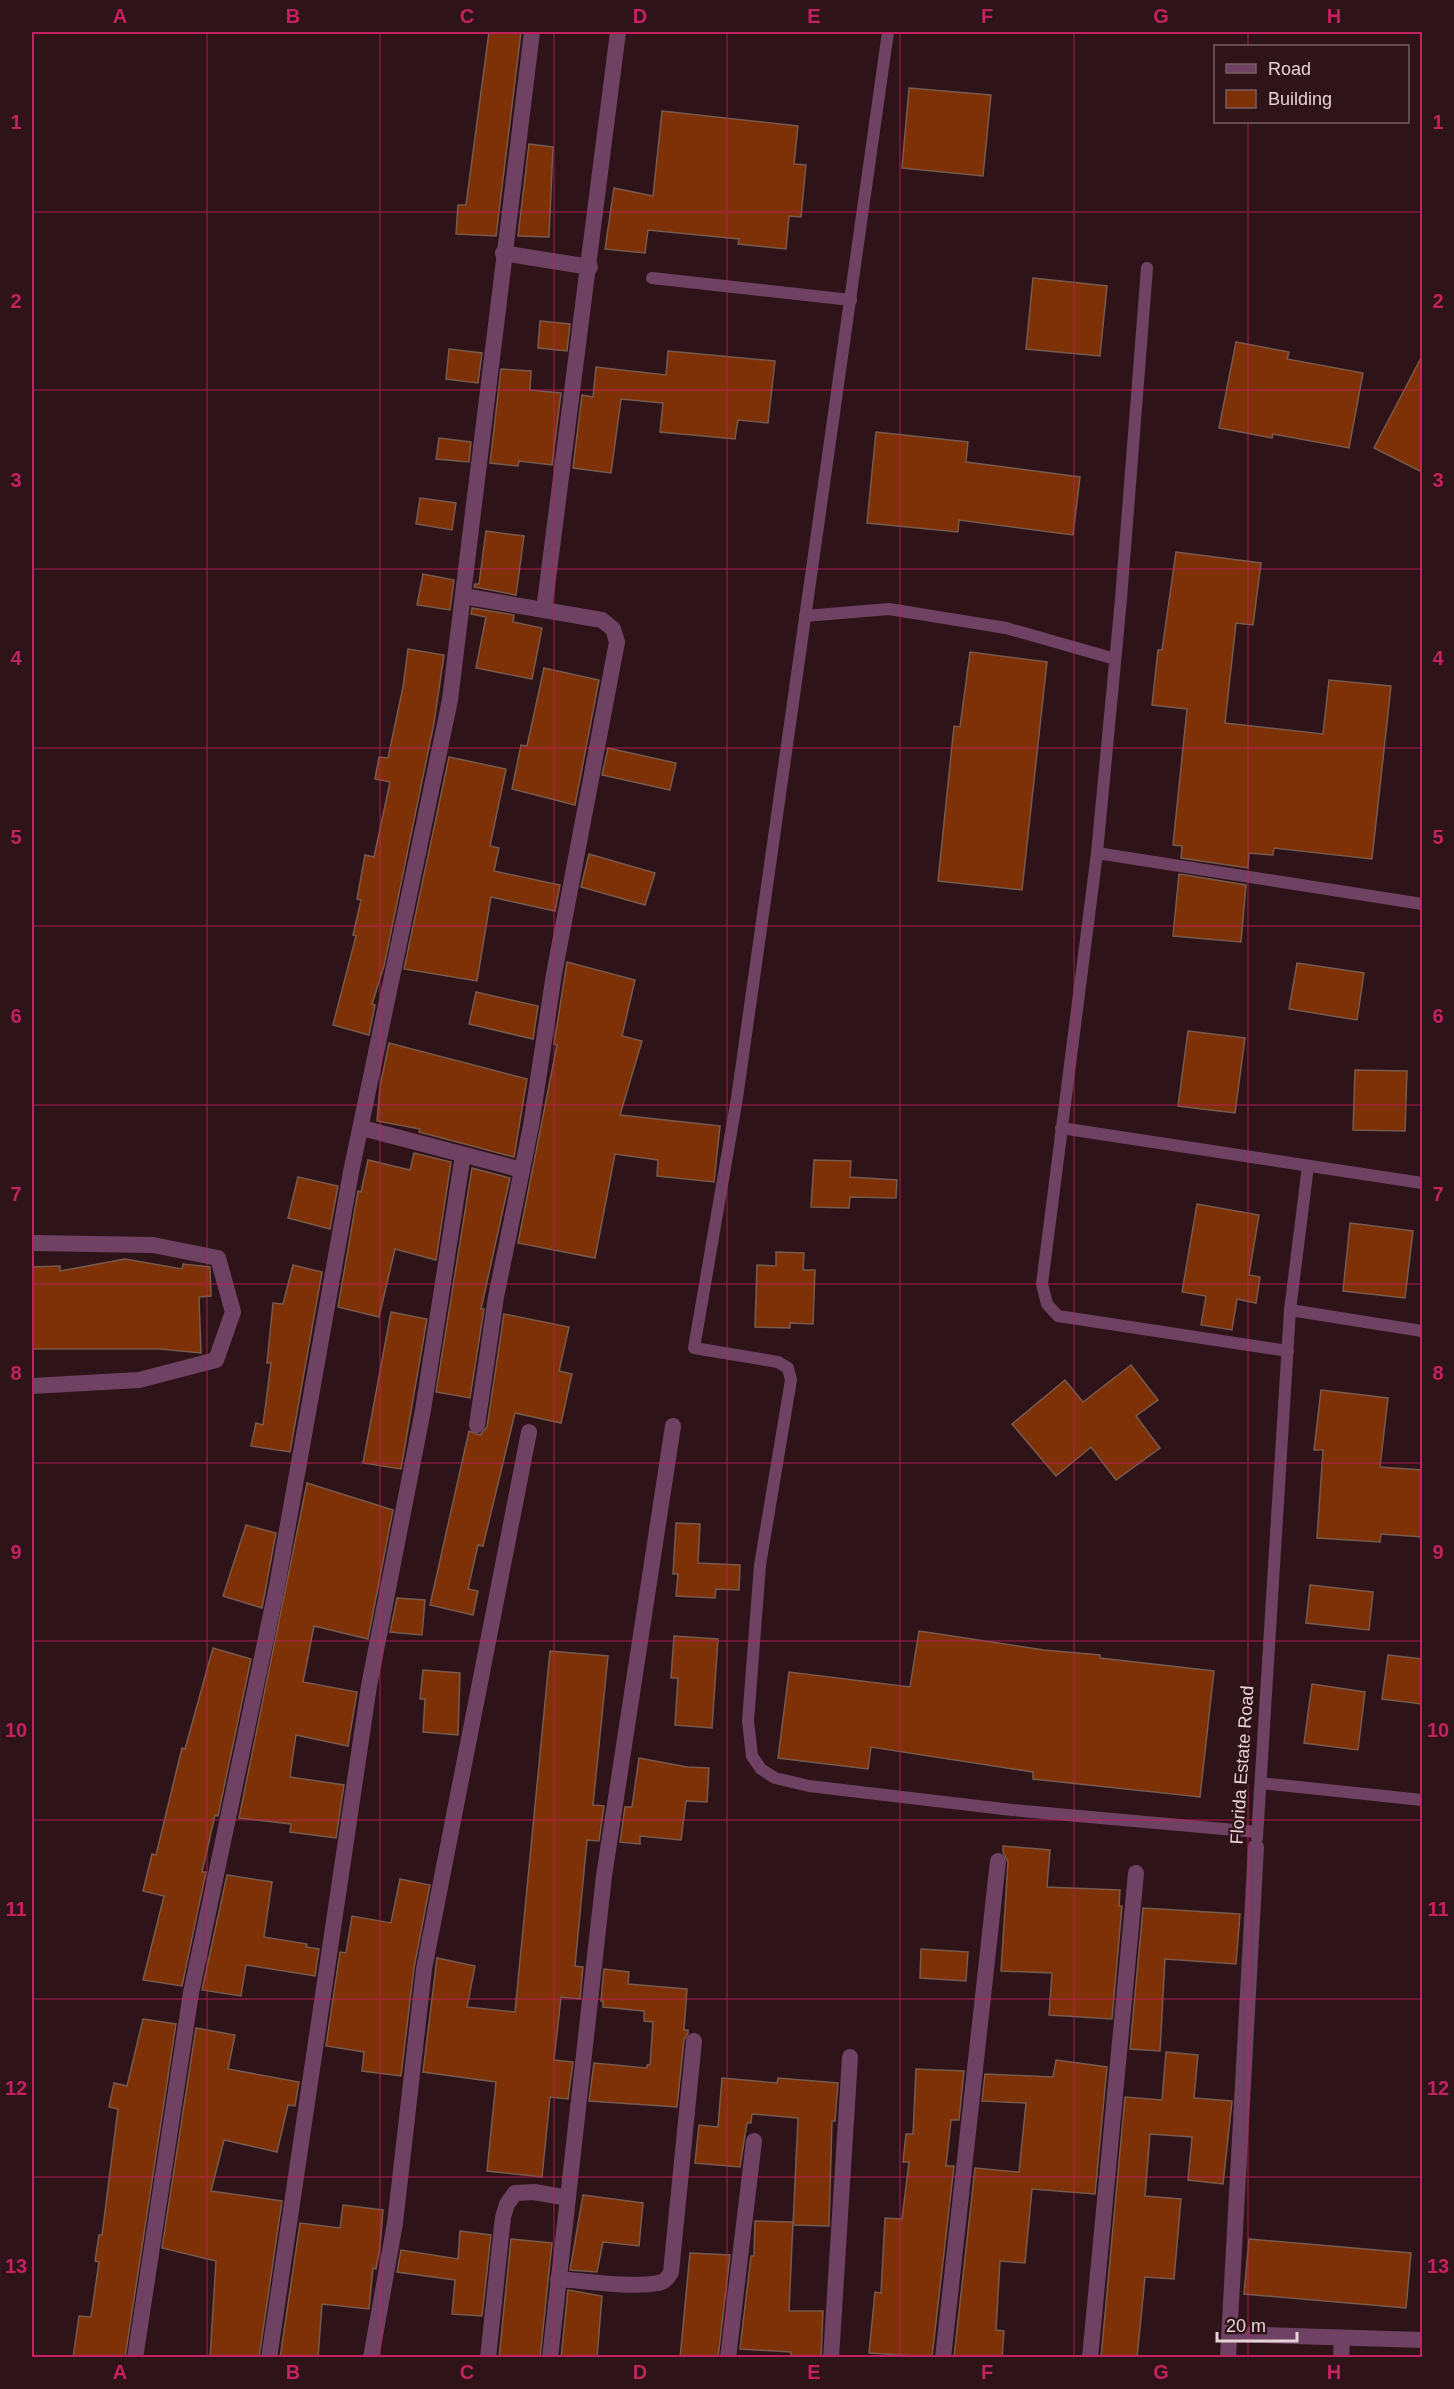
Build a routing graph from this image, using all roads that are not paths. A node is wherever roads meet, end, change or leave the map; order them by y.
1 (532, 32) edge
2 (618, 32) edge
3 (888, 32) edge
4 (503, 253) junction
5 (590, 267) junction
6 (1147, 268) dead end
7 (652, 278) dead end
8 (851, 300) junction
9 (463, 596) junction
10 (544, 610) junction
11 (805, 616) junction
12 (1115, 659) junction
13 (1097, 853) junction
14 (1422, 904) edge
15 (362, 1128) junction
16 (1061, 1128) junction
17 (463, 1155) junction
18 (1308, 1166) junction
19 (522, 1170) junction
20 (1422, 1183) edge
21 (32, 1243) edge
22 (1290, 1310) junction
23 (1422, 1331) edge
24 (1288, 1351) junction
25 (32, 1386) edge
26 (477, 1425) dead end
27 (674, 1426) dead end
28 (529, 1432) dead end
29 (1261, 1783) junction
30 (1422, 1800) edge
31 (1257, 1839) junction
32 (998, 1861) dead end
33 (1136, 1873) dead end
34 (694, 2041) dead end
35 (850, 2057) dead end
36 (754, 2141) dead end
37 (568, 2198) junction
38 (558, 2279) junction
39 (1230, 2334) junction
40 (1342, 2338) junction
41 (1422, 2340) edge
42 (135, 2358) edge
43 (268, 2358) edge
44 (371, 2358) edge
45 (488, 2358) edge
46 (550, 2358) edge
47 (728, 2358) edge
48 (831, 2358) edge
49 (943, 2358) edge
50 (1090, 2358) edge
51 (1228, 2358) edge
52 (1341, 2358) edge

1 - 4 street
2 - 5 street
3 - 8 lane
4 - 5 street
4 - 9 street
5 - 10 street
6 - 12 lane
7 - 8 lane
8 - 11 lane
9 - 10 street
9 - 15 street
10 - 19 street
11 - 12 lane
11 - 31 lane
12 - 13 lane
13 - 14 lane
13 - 16 lane
15 - 17 street
15 - 42 street
16 - 18 lane
16 - 24 lane
17 - 19 street
17 - 43 street
18 - 20 lane
18 - 22 lane, Florida Estate Road
19 - 26 street
21 - 25 street
22 - 23 lane
22 - 24 lane, Florida Estate Road
24 - 29 lane, Florida Estate Road
27 - 37 street
28 - 44 street
29 - 30 lane
29 - 31 lane, Florida Estate Road
31 - 39 street, Florida Estate Road
32 - 49 street
33 - 50 street
34 - 38 street
35 - 48 street
36 - 47 street
37 - 38 street
37 - 45 street
38 - 46 street
39 - 40 street
39 - 51 street, Florida Estate Road
40 - 41 street
40 - 52 street

